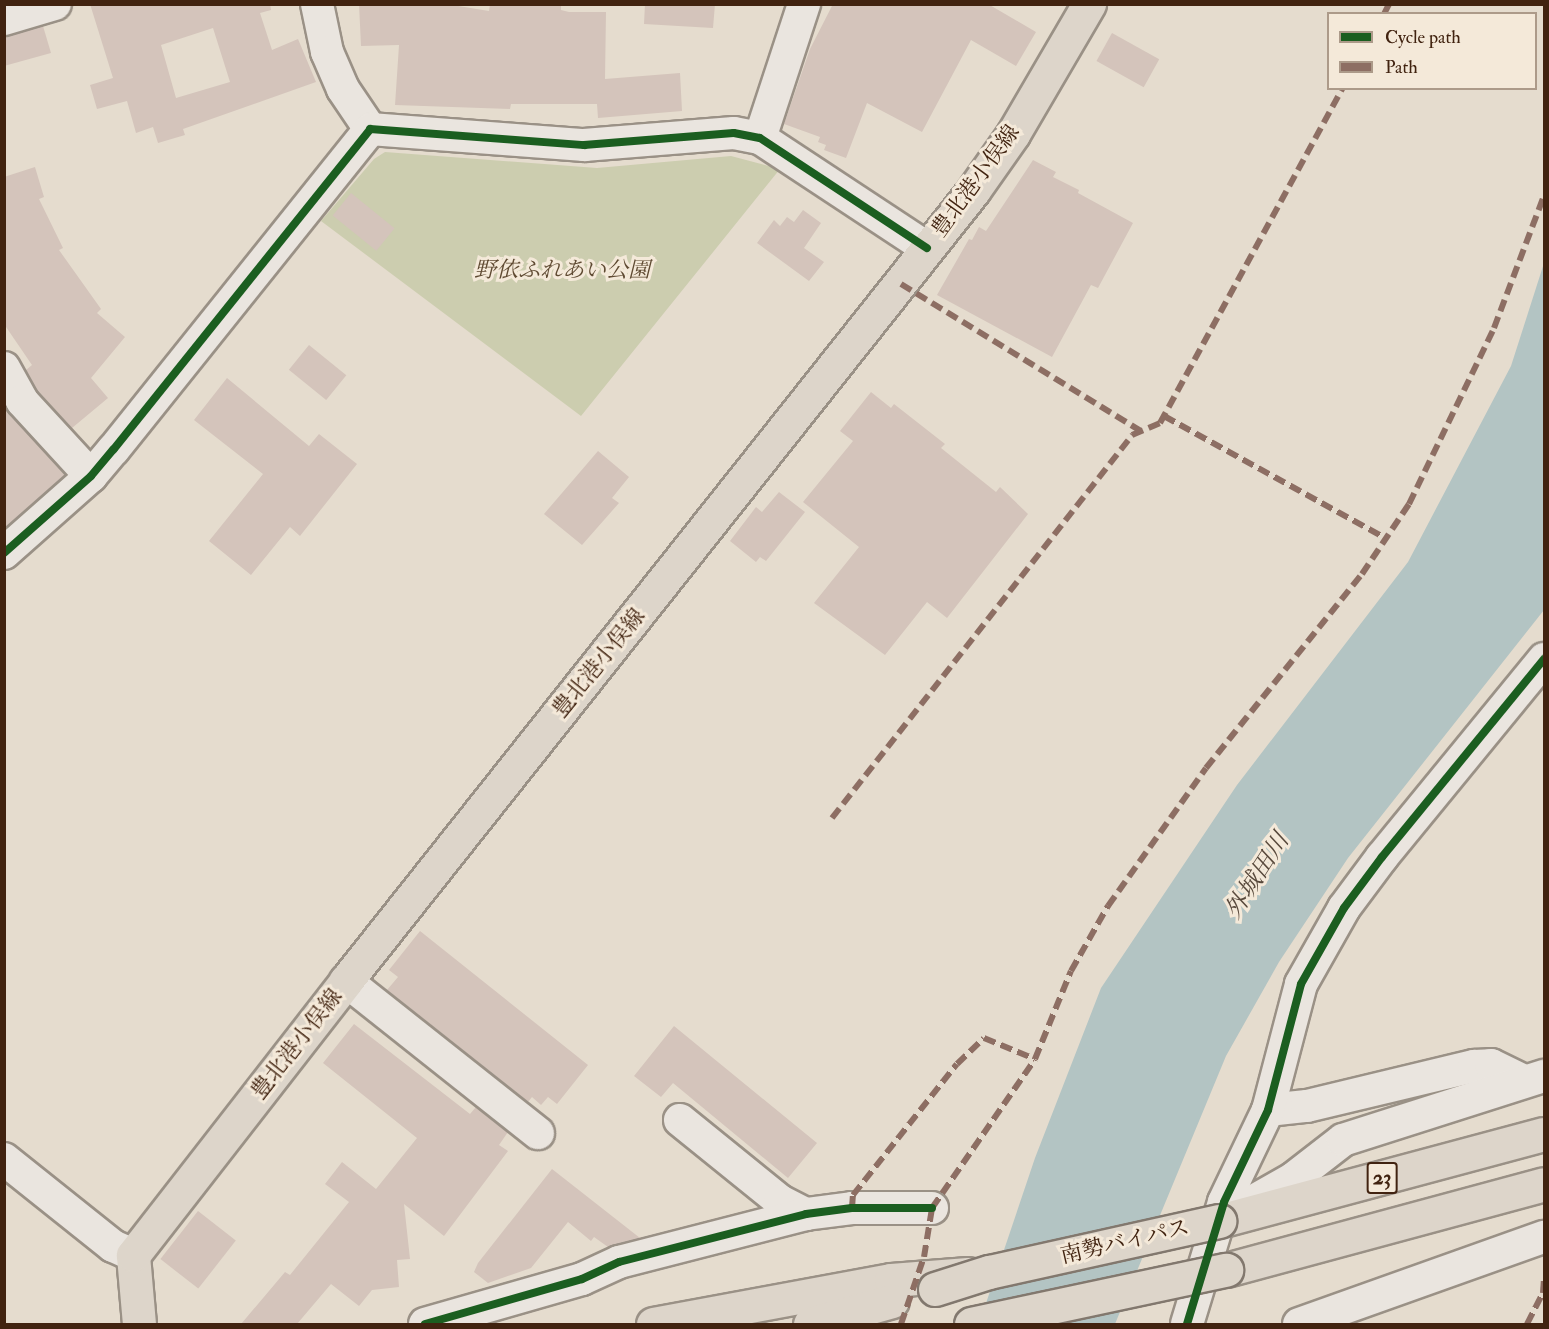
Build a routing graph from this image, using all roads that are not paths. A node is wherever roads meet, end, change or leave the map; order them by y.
1 (55, 4) edge
2 (317, 4) edge
3 (804, 4) edge
4 (1089, 4) edge
5 (4, 19) edge
6 (370, 129) junction
7 (760, 138) junction
8 (927, 248) junction
9 (5, 374) edge
10 (91, 476) junction
11 (4, 553) edge
12 (1545, 658) edge
13 (346, 981) junction
14 (1534, 1078) edge
15 (1268, 1110) junction
16 (680, 1120) dead end
17 (538, 1133) dead end
18 (1545, 1134) edge
19 (4, 1159) edge
20 (1545, 1184) edge
21 (932, 1208) dead end
22 (806, 1214) junction
23 (1219, 1221) junction
24 (1545, 1237) edge
25 (133, 1255) junction
26 (989, 1272) junction
27 (977, 1323) edge
28 (139, 1324) edge
29 (425, 1324) edge
30 (653, 1324) edge
31 (810, 1324) edge
32 (1186, 1324) edge
33 (1299, 1324) edge

1 - 5 street
2 - 6 street
3 - 7 street
4 - 8 main road, 豊北港小俣線
6 - 7 street
6 - 10 street
7 - 8 street
8 - 13 main road, 豊北港小俣線
9 - 10 street
10 - 11 street
12 - 15 street
13 - 17 street
13 - 25 main road, 豊北港小俣線
14 - 15 street
14 - 23 street
15 - 32 street
16 - 22 street
18 - 23 main road, 南勢バイパス / 23
19 - 25 street
20 - 27 main road, 南勢バイパス / 23, bridge
21 - 22 street
22 - 29 street
23 - 26 main road, 南勢バイパス / 23, bridge
24 - 33 street
25 - 28 main road
26 - 30 main road
26 - 31 main road, 南勢バイパス / 23, bridge

